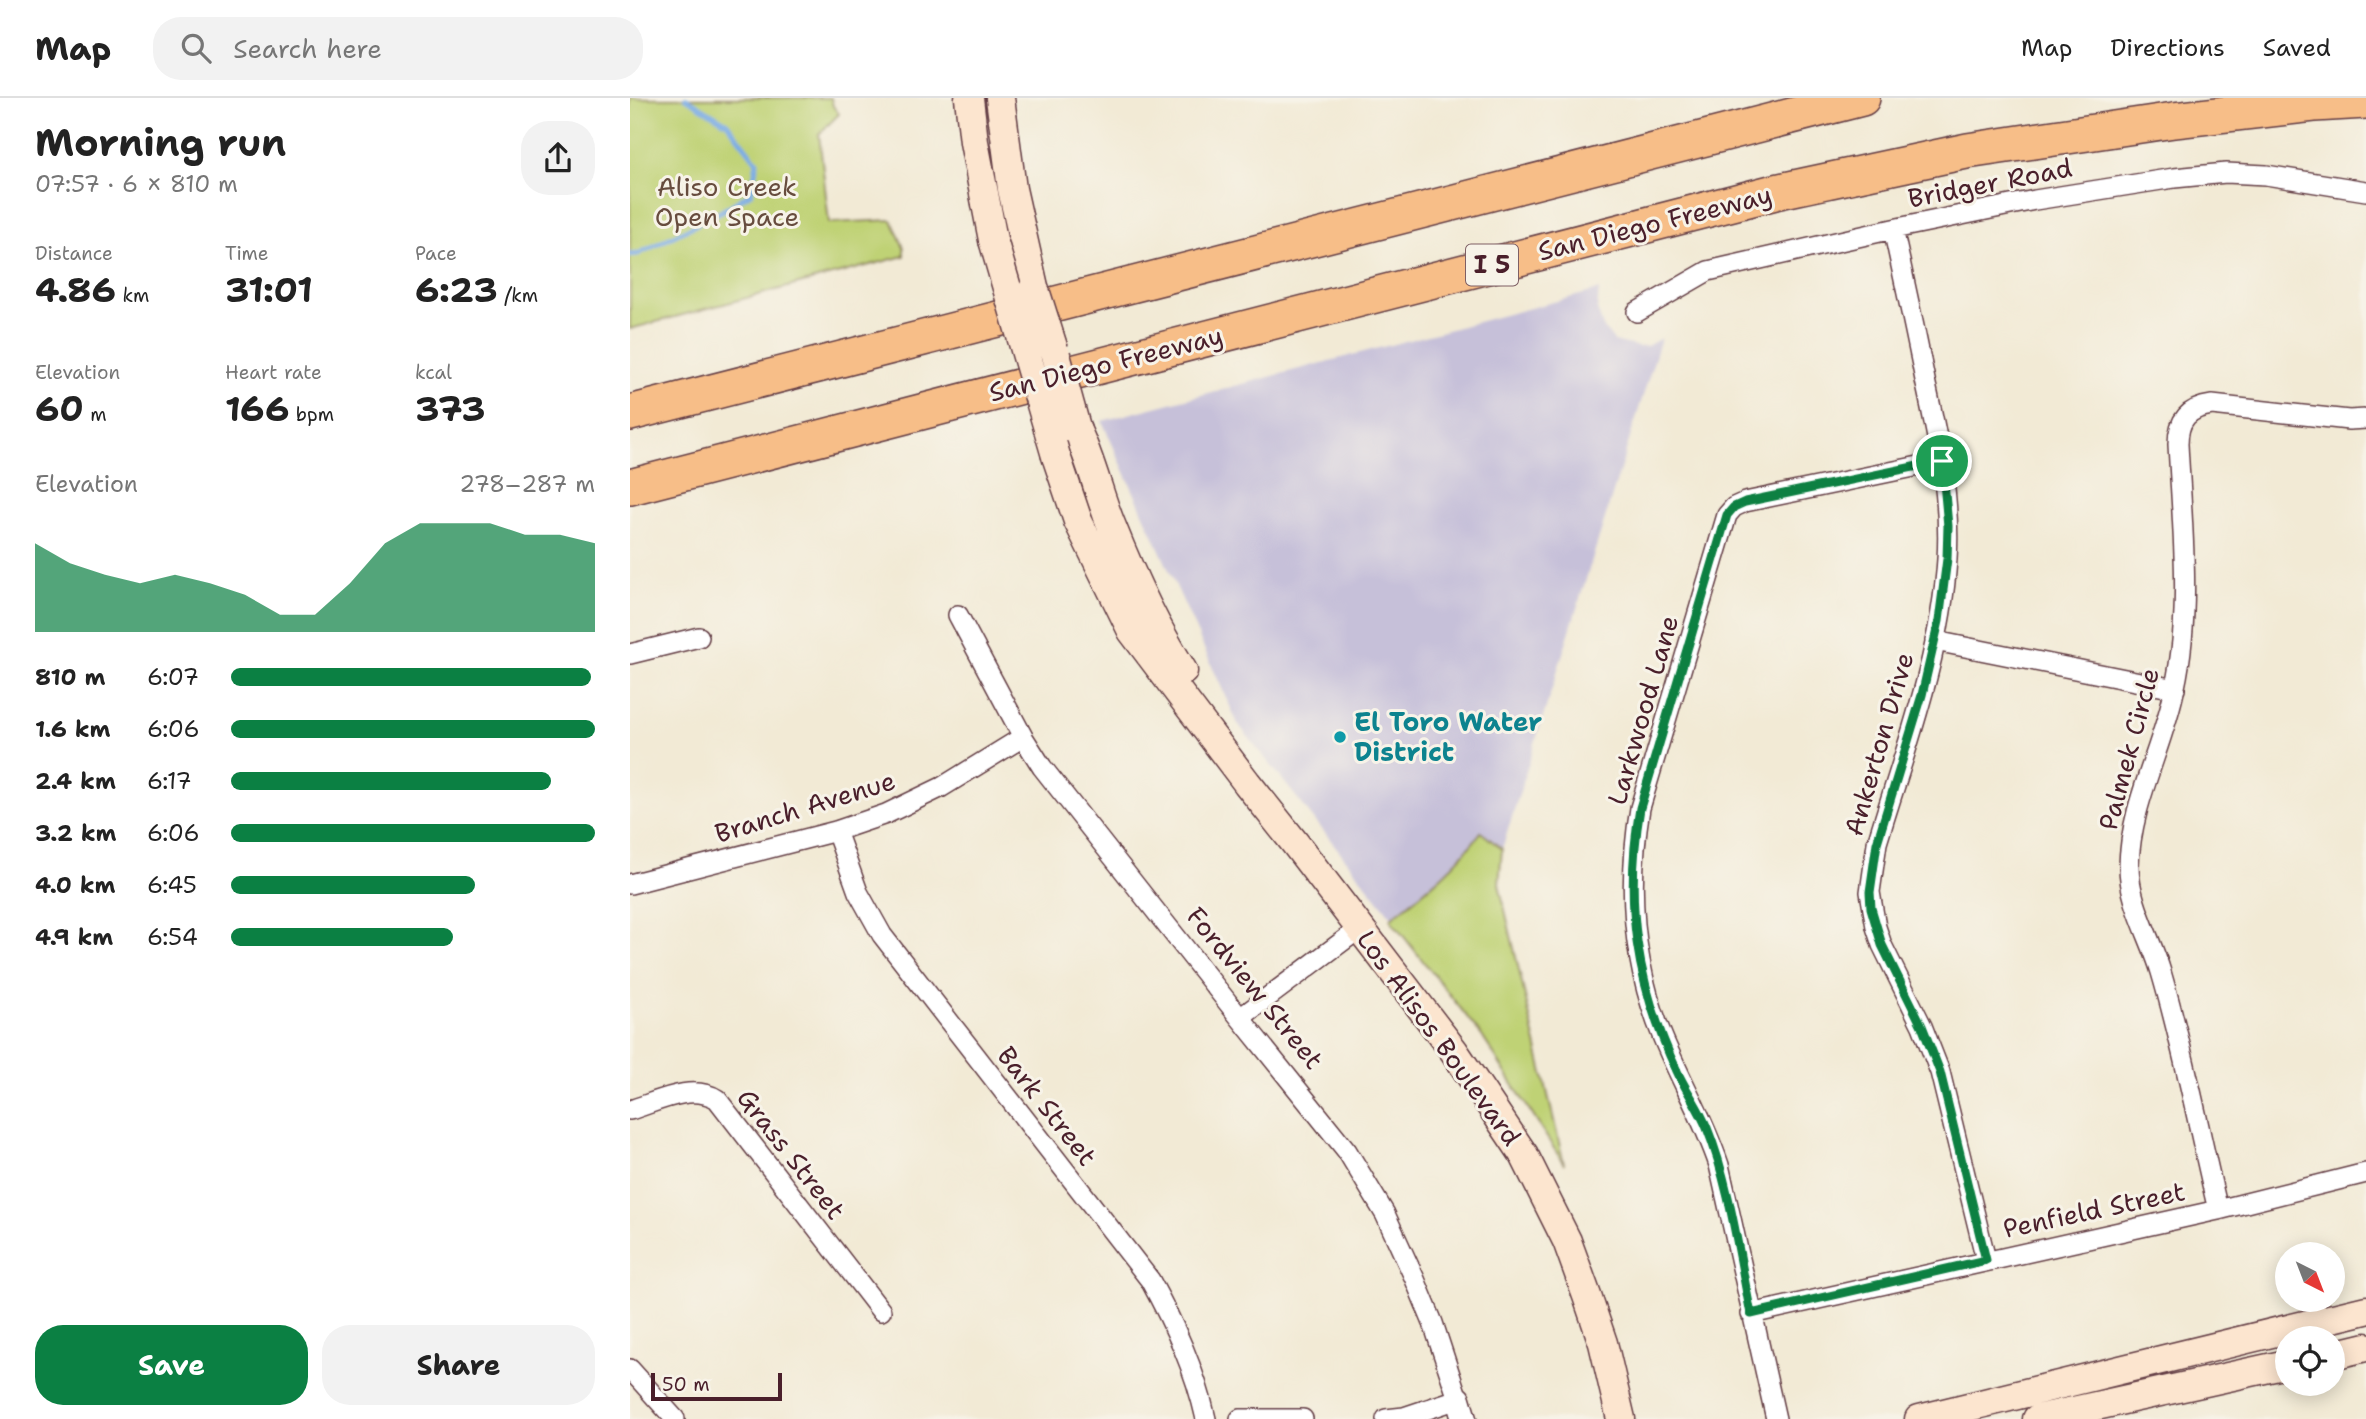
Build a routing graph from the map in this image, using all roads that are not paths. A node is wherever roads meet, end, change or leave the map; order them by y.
1 (969, 98) edge
2 (1000, 98) edge
3 (1862, 98) edge
4 (2366, 101) edge
5 (2366, 191) edge
6 (1893, 229) junction
7 (1637, 312) dead end
8 (630, 413) edge
9 (2366, 419) edge
10 (1942, 461) junction
11 (630, 487) edge
12 (958, 615) dead end
13 (699, 637) dead end
14 (1936, 640) junction
15 (630, 654) edge
16 (2175, 689) junction
17 (1208, 731) junction
18 (1023, 737) junction
19 (836, 831) junction
20 (630, 884) edge
21 (1359, 929) junction
22 (1240, 1018) junction
23 (630, 1110) edge
24 (2366, 1173) edge
25 (2218, 1210) junction
26 (1986, 1260) junction
27 (2366, 1310) edge
28 (881, 1311) dead end
29 (1751, 1314) junction
30 (2366, 1347) edge
31 (2345, 1351) edge
32 (2275, 1367) edge
33 (630, 1369) edge
34 (1461, 1409) edge
35 (675, 1419) edge
36 (1206, 1419) edge
37 (1240, 1419) edge
38 (1303, 1419) edge
39 (1386, 1419) edge
40 (1621, 1419) edge
41 (1776, 1419) edge
42 (1919, 1419) edge
43 (2037, 1419) edge

1 - 17 main road, Los Alisos Boulevard, bridge
2 - 17 main road, Los Alisos Boulevard, bridge
3 - 8 highway
4 - 11 highway, San Diego Freeway / I 5
5 - 6 street, Bridger Road
6 - 7 street, Bridger Road
6 - 10 street, Ankerton Drive
9 - 16 street, Palmek Circle
10 - 14 street, Ankerton Drive
10 - 29 street, Larkwood Lane
12 - 18 street, Fordview Street
13 - 15 street
14 - 16 street
14 - 26 street, Ankerton Drive
16 - 25 street, Palmek Circle
17 - 21 main road, Los Alisos Boulevard
18 - 19 street, Branch Avenue
18 - 22 street, Fordview Street
19 - 20 street, Branch Avenue
19 - 36 street, Bark Street
21 - 22 street
21 - 40 main road, Los Alisos Boulevard
22 - 34 street, Fordview Street
23 - 28 street, Grass Street
24 - 25 street, Penfield Street
25 - 26 street, Penfield Street
26 - 29 street, Penfield Street
27 - 42 main road
29 - 41 street, Larkwood Lane
30 - 31 main road
32 - 43 main road
33 - 35 street
34 - 39 street
37 - 38 street

